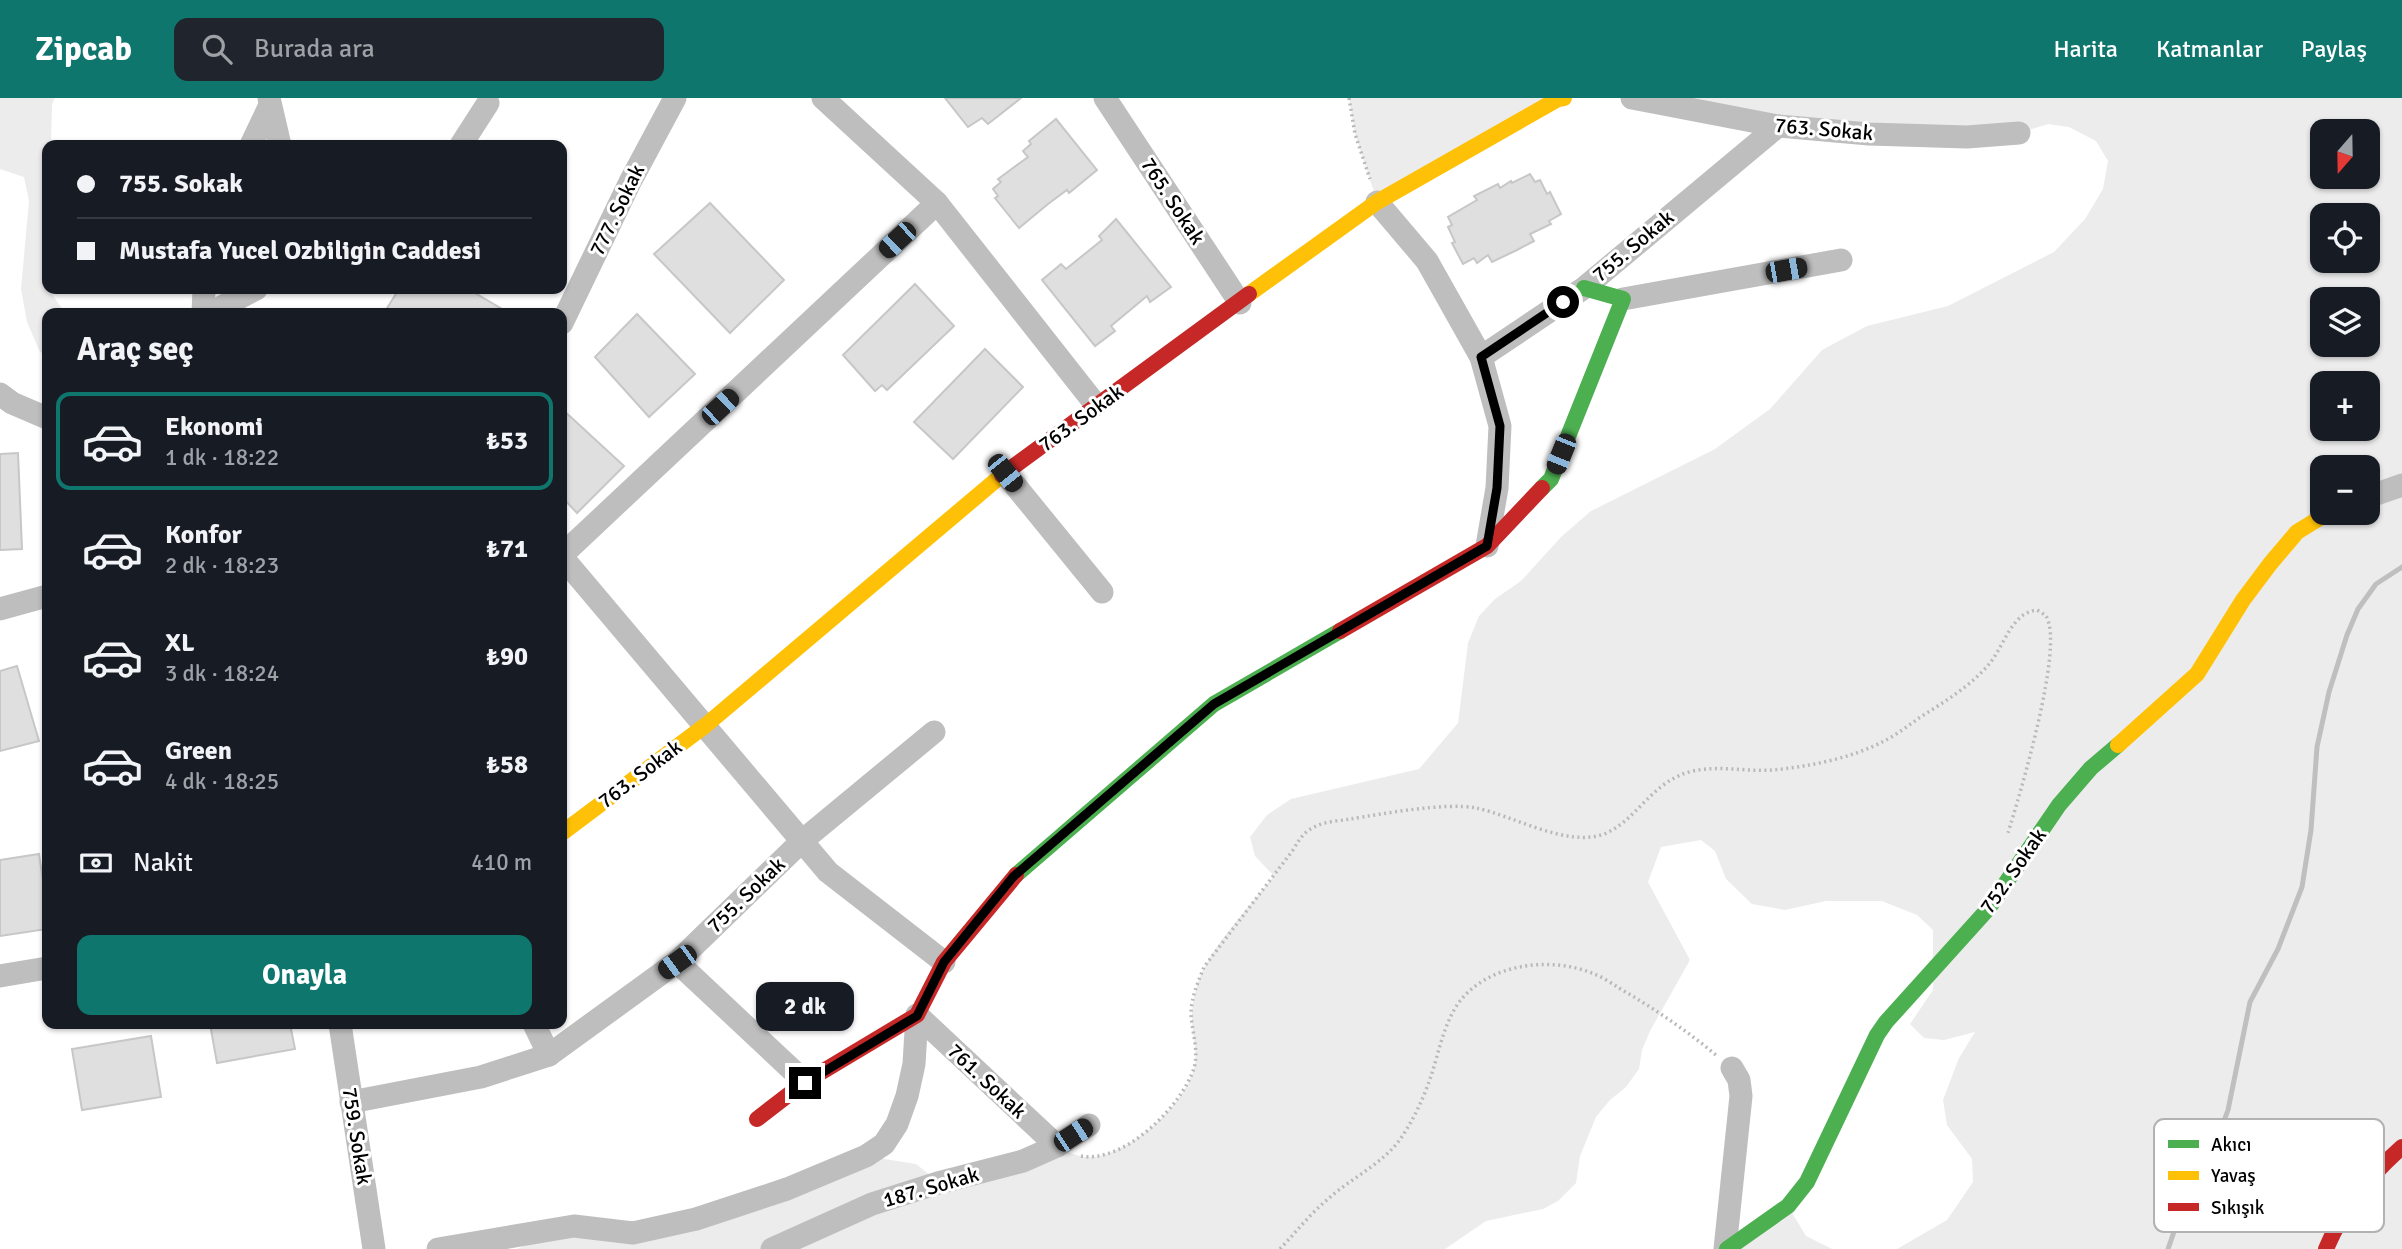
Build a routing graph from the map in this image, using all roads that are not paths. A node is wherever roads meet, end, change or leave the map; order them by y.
1 (675, 98) edge
2 (822, 98) edge
3 (1105, 98) edge
4 (1564, 98) edge
5 (1632, 98) edge
6 (269, 101) edge
7 (488, 103) dead end
8 (1778, 126) junction
9 (2019, 133) dead end
10 (253, 140) edge
11 (279, 140) edge
12 (464, 140) edge
13 (1377, 201) junction
14 (937, 204) junction
15 (1841, 260) dead end
16 (1584, 288) junction
17 (250, 294) edge
18 (1623, 299) junction
19 (1240, 303) junction
20 (232, 308) edge
21 (567, 313) edge
22 (1481, 357) junction
23 (0, 394) edge
24 (1096, 405) junction
25 (42, 416) edge
26 (1005, 473) junction
27 (2402, 485) edge
28 (2380, 493) edge
29 (2310, 524) edge
30 (1487, 546) junction
31 (567, 551) edge
32 (567, 562) edge
33 (1102, 592) dead end
34 (42, 597) edge
35 (0, 609) edge
36 (706, 724) junction
37 (934, 732) dead end
38 (567, 829) edge
39 (802, 841) junction
40 (677, 962) junction
41 (944, 962) junction
42 (42, 969) edge
43 (0, 976) edge
44 (917, 1016) junction
45 (341, 1029) edge
46 (536, 1029) edge
47 (549, 1055) junction
48 (1732, 1068) road end
49 (805, 1083) junction
50 (351, 1102) junction
51 (757, 1119) dead end
52 (1089, 1125) dead end
53 (1057, 1146) junction
54 (2402, 1147) edge
55 (2384, 1163) edge
56 (2332, 1232) edge
57 (633, 1233) junction
58 (374, 1249) edge
59 (438, 1249) edge
60 (611, 1249) edge
61 (772, 1249) edge
62 (1726, 1249) edge
63 (2326, 1249) edge

1 - 21 street, 777. Sokak
2 - 14 street
3 - 19 street, 765. Sokak
4 - 13 street, 763. Sokak
5 - 8 street, 763. Sokak
6 - 10 street
6 - 11 street
7 - 12 street
8 - 9 street, 763. Sokak
8 - 16 street, 755. Sokak
13 - 19 street, 763. Sokak
13 - 22 street
14 - 24 street
14 - 31 street
15 - 18 street
16 - 18 street
16 - 22 street, 755. Sokak
17 - 20 street
18 - 30 street
19 - 24 street, 763. Sokak
22 - 30 street
23 - 25 street
24 - 26 street, 763. Sokak
26 - 33 street
26 - 36 street, 763. Sokak
27 - 28 street
29 - 62 street, 752. Sokak
30 - 41 street
32 - 36 street
34 - 35 street
36 - 38 street, 763. Sokak
36 - 39 street
37 - 39 street, 755. Sokak
39 - 40 street, 755. Sokak
39 - 41 street
40 - 47 street, 755. Sokak
40 - 49 street
41 - 44 street
42 - 43 street
44 - 49 street
44 - 53 street, 761. Sokak
44 - 57 street
45 - 50 street, 759. Sokak
46 - 47 street
47 - 50 street, 755. Sokak
48 - 62 street
49 - 51 street
50 - 58 street, 759. Sokak
52 - 53 street, 187. Sokak
53 - 61 street, 187. Sokak
54 - 55 street
56 - 63 street
57 - 59 street
57 - 60 street

